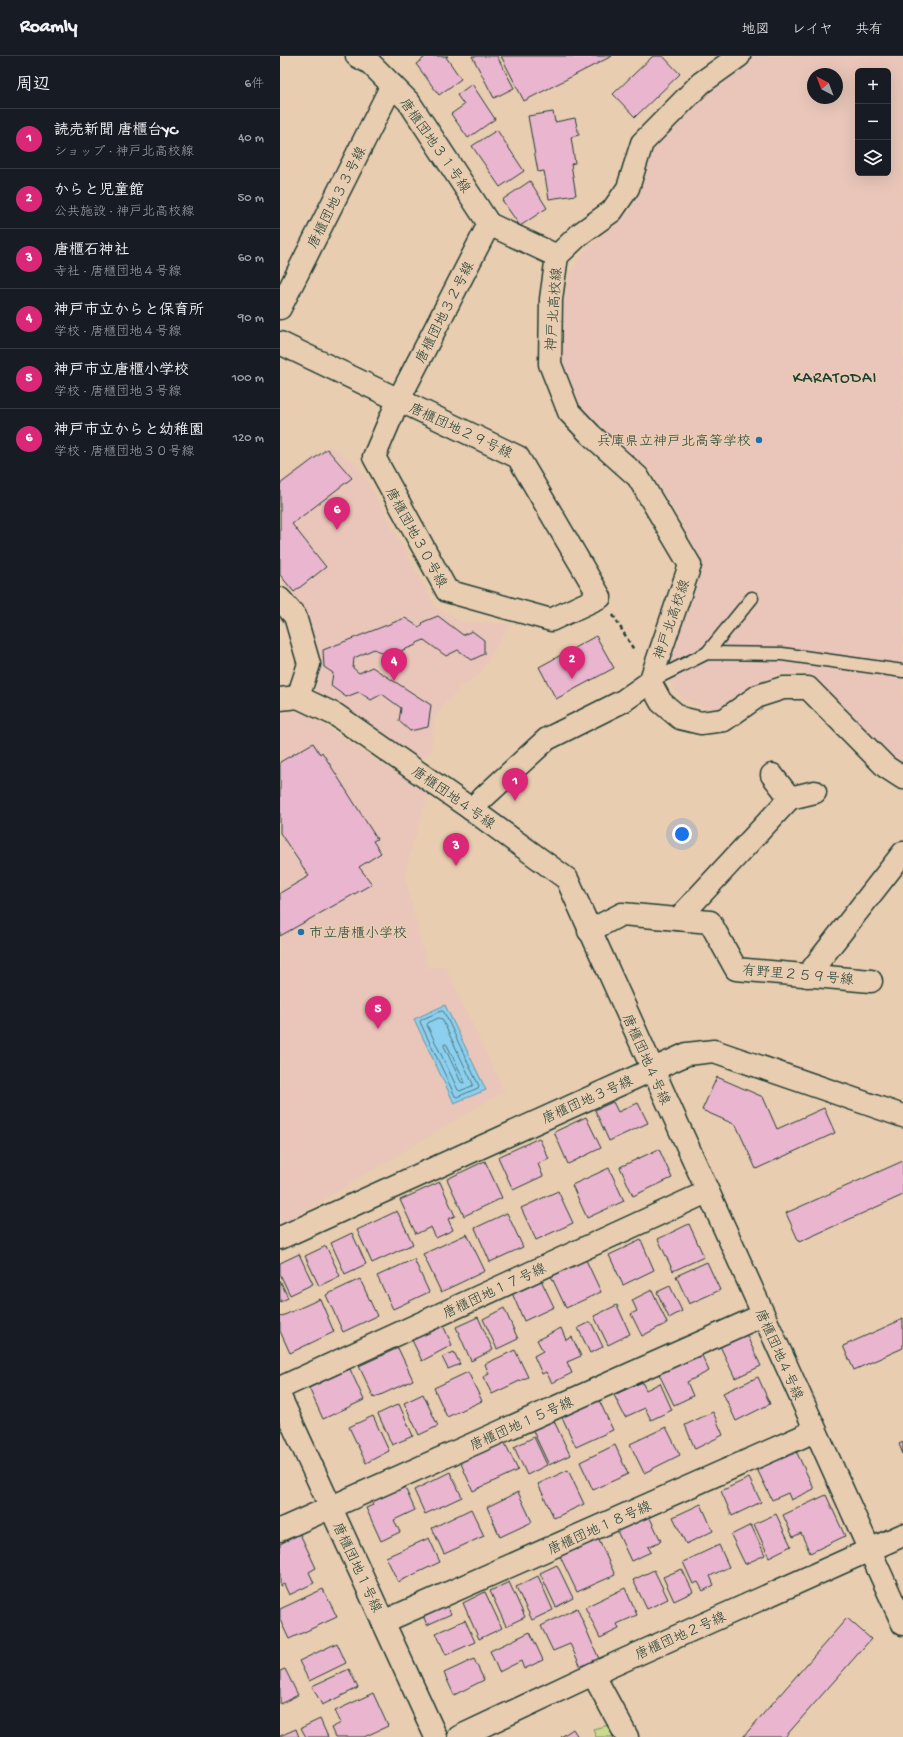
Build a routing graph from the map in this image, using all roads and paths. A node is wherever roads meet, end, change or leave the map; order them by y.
1 (357, 56) edge
2 (739, 56) edge
3 (392, 85) junction
4 (490, 224) junction
5 (557, 256) junction
6 (280, 308) edge
7 (280, 342) edge
8 (398, 401) junction
9 (752, 598) dead end
10 (280, 599) edge
11 (606, 605) junction
12 (635, 651) dead end
13 (707, 653) junction
14 (903, 671) edge
15 (650, 682) junction
16 (289, 698) edge
17 (772, 775) dead end
18 (903, 778) edge
19 (815, 792) dead end
20 (790, 798) junction
21 (471, 809) junction
22 (903, 853) edge
23 (678, 919) junction
24 (589, 931) junction
25 (807, 976) junction
26 (871, 981) dead end
27 (652, 1069) junction
28 (903, 1116) edge
29 (707, 1192) junction
30 (280, 1238) edge
31 (763, 1315) junction
32 (280, 1388) edge
33 (280, 1397) edge
34 (815, 1431) junction
35 (330, 1508) junction
36 (280, 1530) edge
37 (903, 1535) edge
38 (870, 1551) junction
39 (383, 1622) junction
40 (903, 1624) edge
41 (593, 1674) junction
42 (436, 1737) edge
43 (459, 1737) edge
44 (627, 1737) edge

1 - 3 street, 唐櫃団地３１号線
2 - 5 street, 神戸北高校線
3 - 4 street, 唐櫃団地３１号線
3 - 6 street, 唐櫃団地３３号線
4 - 5 street
4 - 8 street, 唐櫃団地３２号線
5 - 15 street, 神戸北高校線
7 - 8 street, 唐櫃団地２９号線
8 - 11 street, 唐櫃団地２９号線
8 - 11 street, 唐櫃団地３０号線
9 - 13 lane
10 - 16 street
11 - 12 path
13 - 14 lane
13 - 15 lane
15 - 18 street
15 - 21 street
16 - 21 street, 唐櫃団地４号線
17 - 20 street
19 - 20 street
20 - 23 street
21 - 24 street, 唐櫃団地４号線
22 - 25 street
23 - 24 street, 有野里２５９号線
23 - 25 street, 有野里２５９号線
24 - 27 street, 唐櫃団地４号線
25 - 26 street, 有野里２５９号線
27 - 28 street, 唐櫃団地３号線
27 - 29 street, 唐櫃団地４号線
27 - 30 street, 唐櫃団地３号線
29 - 31 street, 唐櫃団地４号線
29 - 32 street, 唐櫃団地１７号線
31 - 34 street, 唐櫃団地４号線
31 - 35 street, 唐櫃団地１５号線
33 - 35 street, 唐櫃団地１号線
34 - 38 street, 唐櫃団地４号線
34 - 39 street, 唐櫃団地１８号線
35 - 36 street, 唐櫃団地１５号線
35 - 39 street, 唐櫃団地１号線
37 - 38 street, 唐櫃団地２号線
38 - 40 street, 唐櫃団地４号線
38 - 41 street, 唐櫃団地２号線
39 - 42 street, 唐櫃団地１号線
41 - 43 street, 唐櫃団地２号線
41 - 44 street

